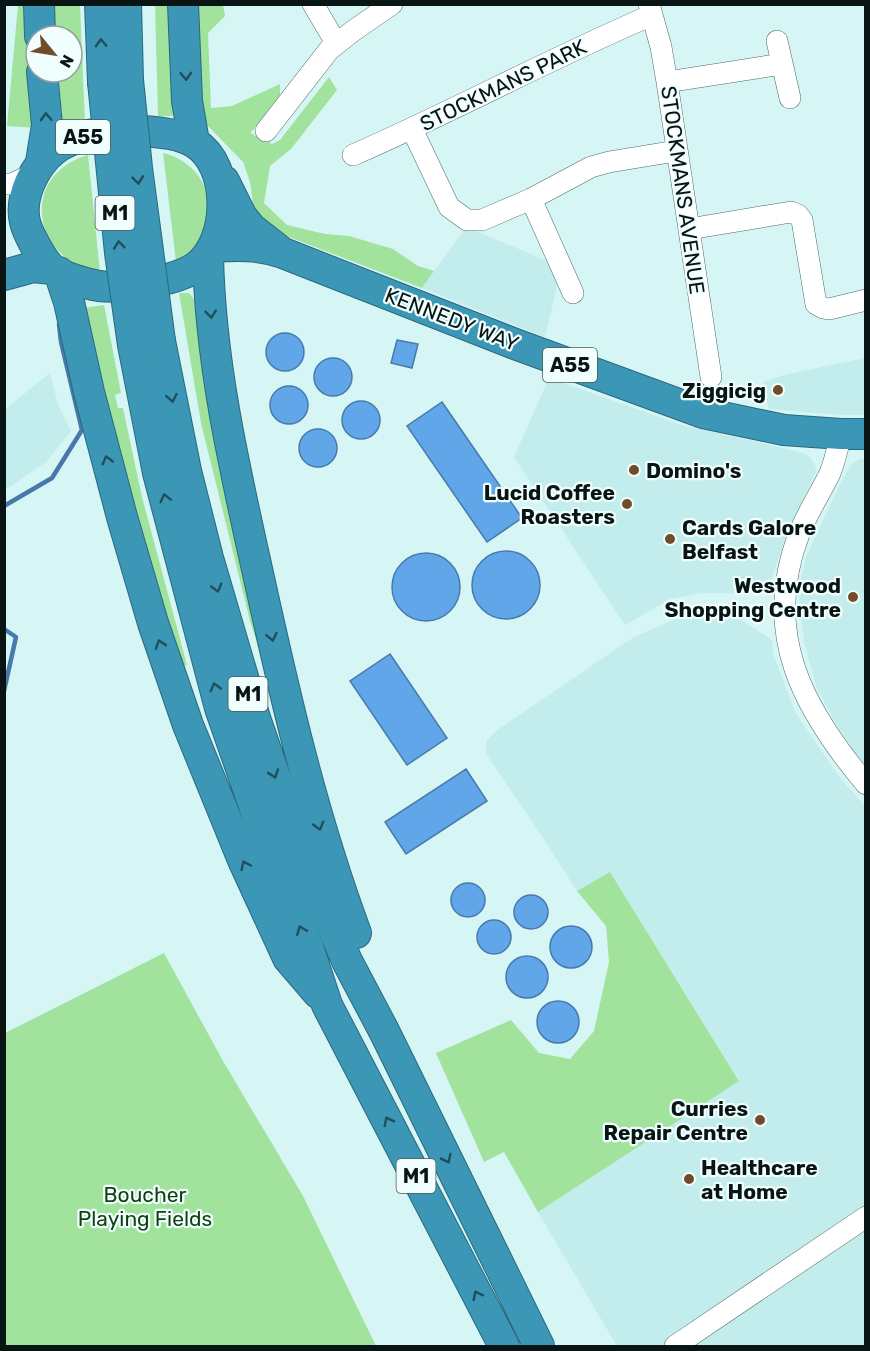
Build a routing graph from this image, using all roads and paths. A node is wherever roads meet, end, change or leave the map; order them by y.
1 (39, 4) edge
2 (100, 4) edge
3 (126, 4) edge
4 (183, 4) edge
5 (313, 4) edge
6 (392, 4) edge
7 (650, 10) edge
8 (40, 24) edge
9 (777, 41) dead end
10 (336, 43) junction
11 (782, 64) junction
12 (115, 81) junction
13 (667, 82) junction
14 (43, 84) edge
15 (790, 98) dead end
16 (412, 129) junction
17 (266, 131) dead end
18 (194, 142) junction
19 (676, 151) junction
20 (353, 155) dead end
21 (38, 167) junction
22 (217, 168) junction
23 (4, 184) edge
24 (531, 199) junction
25 (18, 211) edge
26 (689, 229) junction
27 (211, 251) junction
28 (284, 253) junction
29 (4, 258) edge
30 (55, 270) junction
31 (4, 274) edge
32 (573, 292) dead end
33 (866, 300) edge
34 (147, 343) junction
35 (711, 377) dead end
36 (853, 434) edge
37 (866, 784) edge
38 (327, 1005) junction
39 (384, 1031) junction
40 (866, 1217) edge
41 (504, 1347) edge
42 (539, 1347) edge
43 (675, 1347) edge

1 - 8 highway
12 -> 2 highway, M1
3 - 12 highway, M1
4 -> 18 highway
5 - 10 street
6 - 10 street
7 - 13 street, STOCKMANS AVENUE
7 - 16 street, STOCKMANS PARK
9 - 11 street
10 - 17 street
11 - 13 street
11 - 15 street
12 - 34 highway, M1, bridge
13 - 19 street, STOCKMANS AVENUE
21 -> 14 highway
16 - 20 street, STOCKMANS PARK
16 - 24 street
18 - 21 highway, A55
18 - 22 highway, A55
19 - 24 street
19 - 26 street, STOCKMANS AVENUE
21 - 23 street
21 - 25 highway, A55
22 - 27 highway
22 - 28 highway, KENNEDY WAY / A55
24 - 32 street
25 - 29 highway, A55
25 - 30 highway
26 - 33 street
26 - 35 street, STOCKMANS AVENUE
27 - 28 highway, KENNEDY WAY / A55
27 - 30 highway, A55
27 -> 39 highway, M1
28 - 36 highway, KENNEDY WAY / A55
30 - 31 highway, A55
38 -> 30 highway, M1
38 -> 34 highway, M1
34 -> 39 highway, M1
36 - 37 street
41 -> 38 highway, M1
39 -> 42 highway, M1
40 - 43 street

